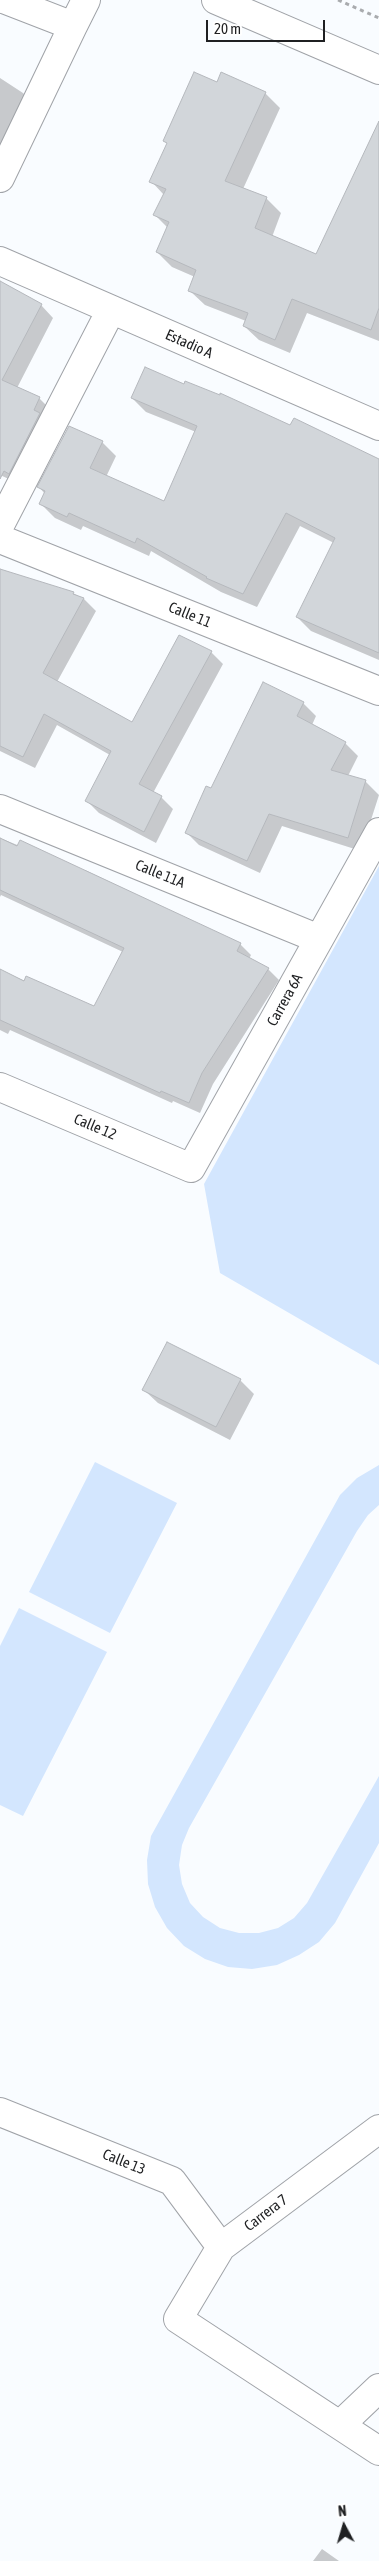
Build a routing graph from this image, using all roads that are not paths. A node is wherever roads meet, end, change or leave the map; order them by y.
1 (6, 0) edge
2 (86, 0) edge
3 (216, 0) edge
4 (73, 26) junction
5 (379, 70) edge
6 (0, 178) edge
7 (0, 261) edge
8 (111, 310) junction
9 (379, 426) edge
10 (0, 525) edge
11 (0, 539) edge
12 (379, 692) edge
13 (0, 809) edge
14 (379, 832) edge
15 (319, 939) junction
16 (0, 1087) edge
17 (191, 1168) joint
18 (0, 2112) edge
19 (379, 2130) edge
20 (220, 2247) junction
21 (379, 2388) edge
22 (340, 2425) junction
23 (379, 2451) edge

1 - 4 street
2 - 4 street
3 - 5 street
4 - 6 street
7 - 8 street, Estadio A
8 - 9 street, Estadio A
8 - 10 street
11 - 12 street, Calle 11
13 - 15 street, Calle 11A
14 - 15 street, Carrera 6A
15 - 17 street, Carrera 6A
16 - 17 street, Calle 12
18 - 20 street, Calle 13
19 - 20 street, Carrera 7
20 - 22 street, Carrera 7
21 - 22 street
22 - 23 street

